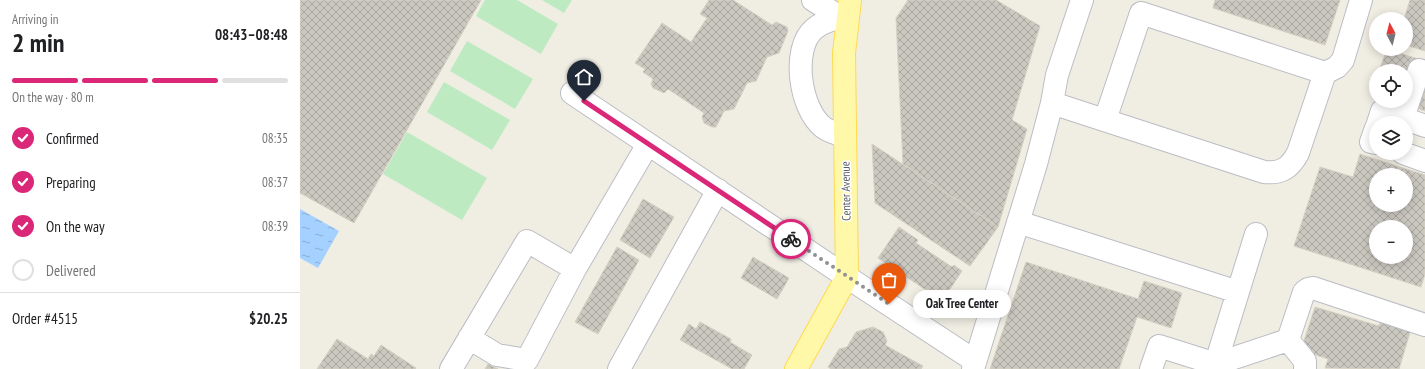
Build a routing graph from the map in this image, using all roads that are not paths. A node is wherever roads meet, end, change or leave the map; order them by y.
1 (813, 0) edge
2 (1082, 0) edge
3 (1362, 0) edge
4 (846, 11) edge
5 (1425, 72) edge
6 (1325, 73) junction
7 (572, 93) dead end
8 (1052, 103) junction
9 (1380, 116) edge
10 (1396, 116) edge
11 (1403, 116) edge
12 (1105, 120) junction
13 (1413, 122) edge
14 (1425, 126) edge
15 (845, 137) junction
16 (648, 144) junction
17 (1413, 157) edge
18 (1425, 161) edge
19 (718, 190) junction
20 (1018, 222) junction
21 (1256, 234) dead end
22 (575, 269) junction
23 (847, 277) junction
24 (1238, 292) junction
25 (1425, 325) edge
26 (469, 338) junction
27 (1288, 340) junction
28 (974, 365) edge
29 (1215, 367) edge
30 (450, 369) edge
31 (619, 369) edge
32 (796, 369) edge
33 (1151, 369) edge
34 (1305, 369) edge

1 - 4 street
2 - 8 street
3 - 6 street
4 - 15 main road, Center Avenue
4 - 15 street
5 - 11 street
6 - 12 street
6 - 12 street
7 - 16 street
8 - 12 street
8 - 20 street
9 - 10 street
13 - 14 street
15 - 23 main road, Center Avenue
16 - 19 street
16 - 22 street
17 - 18 street
19 - 23 street
19 - 31 street
20 - 24 street
20 - 28 street
21 - 24 street
22 - 26 street
22 - 26 street
23 - 28 street
23 - 32 main road, Center Avenue
24 - 29 street
25 - 27 street
26 - 30 street
27 - 29 street
27 - 34 street
29 - 33 street

